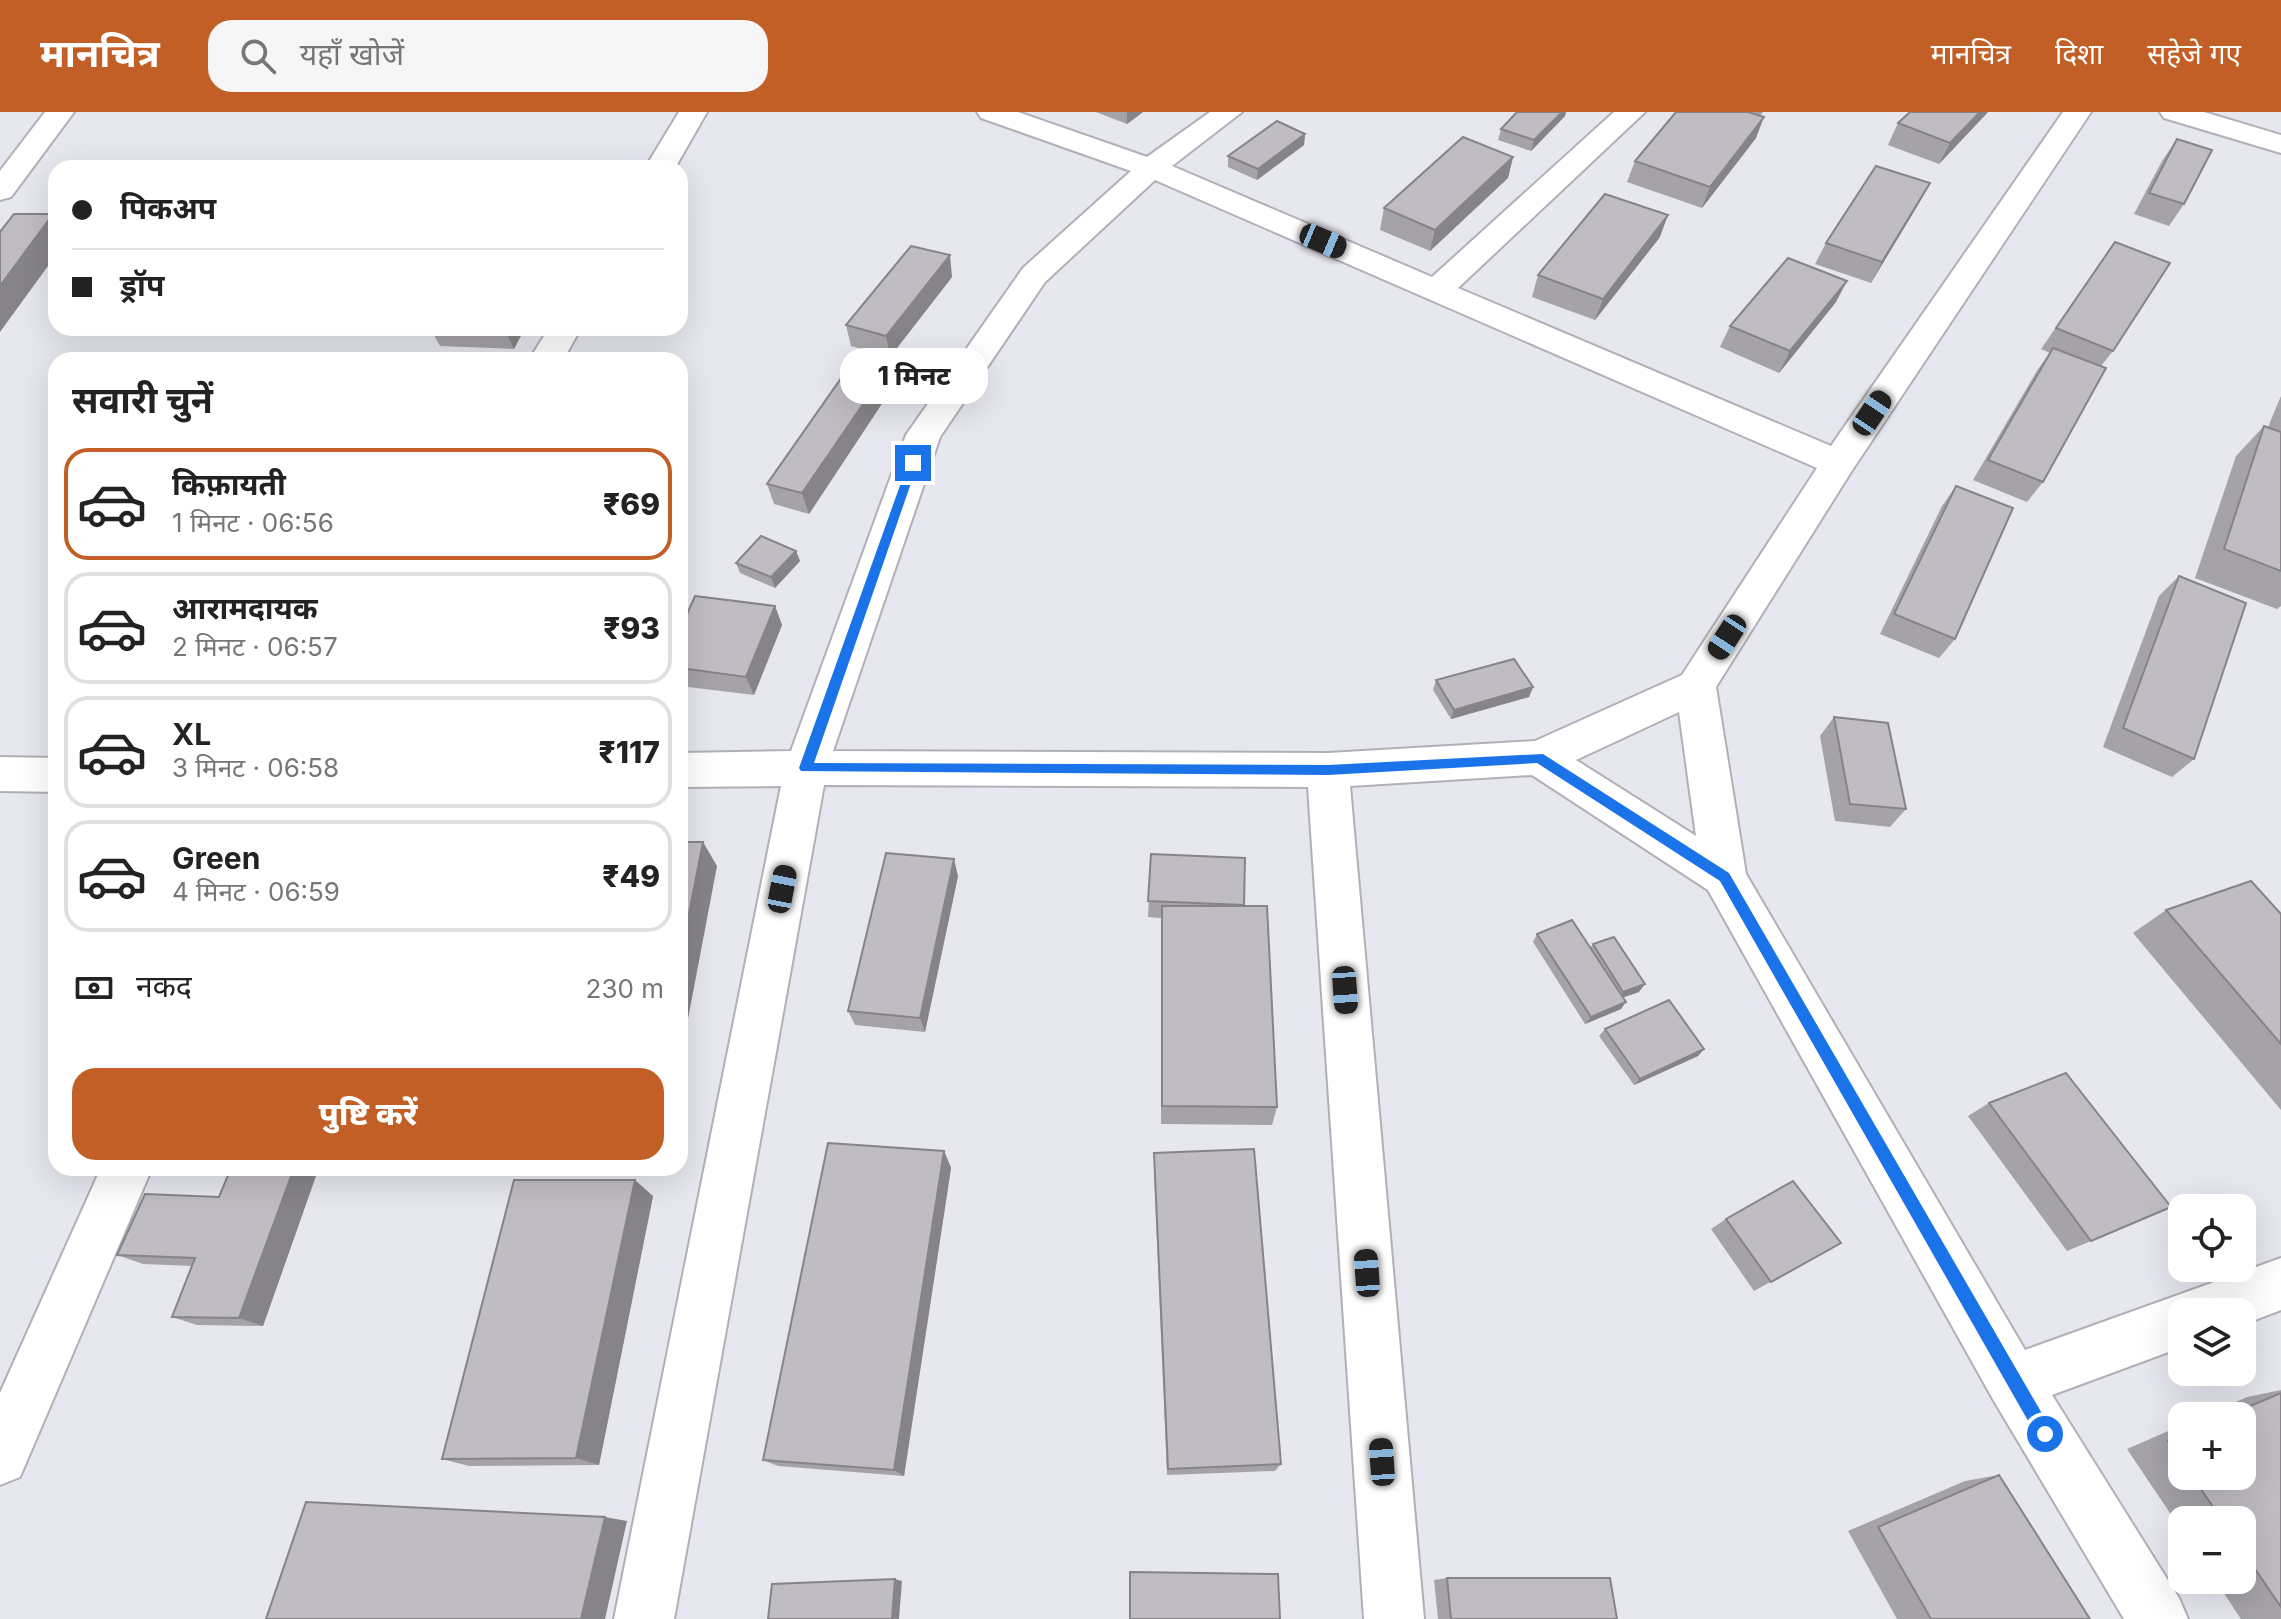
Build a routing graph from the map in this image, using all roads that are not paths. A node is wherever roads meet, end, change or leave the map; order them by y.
1 (60, 112) edge
2 (693, 112) edge
3 (991, 112) edge
4 (1228, 112) edge
5 (1631, 112) edge
6 (2077, 112) edge
7 (2174, 112) edge
8 (2281, 144) edge
9 (665, 160) edge
10 (1151, 168) junction
11 (0, 191) edge
12 (1437, 290) junction
13 (1838, 463) junction
14 (1696, 686) junction
15 (1539, 758) junction
16 (806, 768) junction
17 (688, 770) edge
18 (1328, 770) junction
19 (0, 774) edge
20 (48, 775) edge
21 (1724, 877) junction
22 (123, 1176) edge
23 (2281, 1284) edge
24 (2243, 1298) edge
25 (2168, 1325) edge
26 (2013, 1382) junction
27 (0, 1457) edge
28 (644, 1619) edge
29 (1394, 1619) edge
30 (2158, 1619) edge

1 - 11 street
2 - 9 street
3 - 10 street
4 - 10 street
5 - 12 street
6 - 13 street
7 - 8 street
10 - 12 street
10 - 16 street
12 - 13 street
13 - 14 street
14 - 15 street
14 - 21 street
15 - 18 street
15 - 21 street
16 - 17 street
16 - 18 street
16 - 28 street
18 - 29 street
19 - 20 street
21 - 26 street
22 - 27 street
23 - 24 street
25 - 26 street
26 - 30 street

